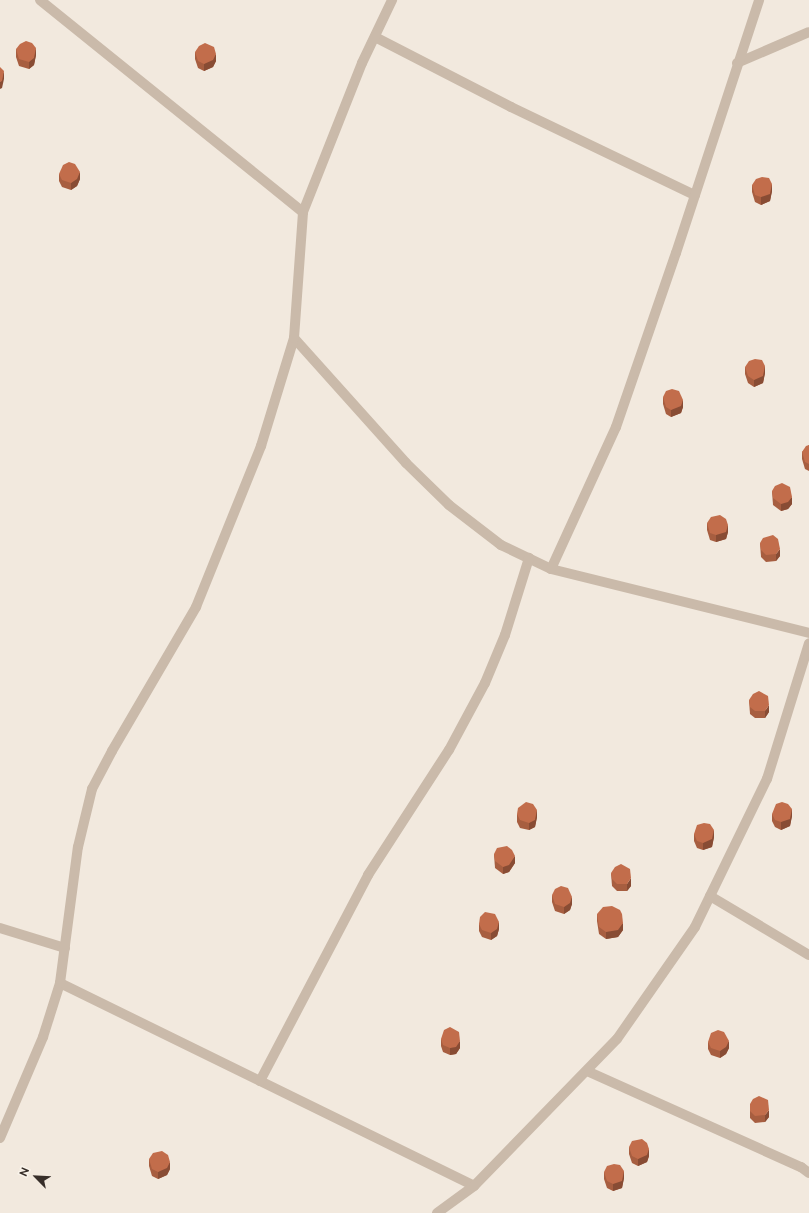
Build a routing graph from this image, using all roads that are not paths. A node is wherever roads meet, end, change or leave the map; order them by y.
1 (40, 0) edge
2 (392, 0) edge
3 (759, 0) edge
4 (809, 32) edge
5 (375, 37) junction
6 (737, 63) junction
7 (695, 195) junction
8 (303, 212) junction
9 (294, 338) junction
10 (529, 558) junction
11 (551, 569) junction
12 (809, 634) edge
13 (809, 643) edge
14 (710, 896) junction
15 (0, 928) edge
16 (64, 948) junction
17 (809, 955) edge
18 (60, 983) junction
19 (587, 1071) junction
20 (260, 1081) junction
21 (0, 1138) edge
22 (809, 1173) edge
23 (474, 1186) junction
24 (437, 1213) edge

1 - 8 street
2 - 5 street
3 - 6 street
4 - 6 street
5 - 7 street
5 - 8 street
6 - 7 street
7 - 11 street
8 - 9 street
9 - 10 street
9 - 16 street
10 - 11 street
10 - 20 street
11 - 12 street
13 - 14 street
14 - 17 street
14 - 19 street
15 - 16 street
16 - 18 street
18 - 20 street
18 - 21 street
19 - 22 street
19 - 23 street
20 - 23 street
23 - 24 street

